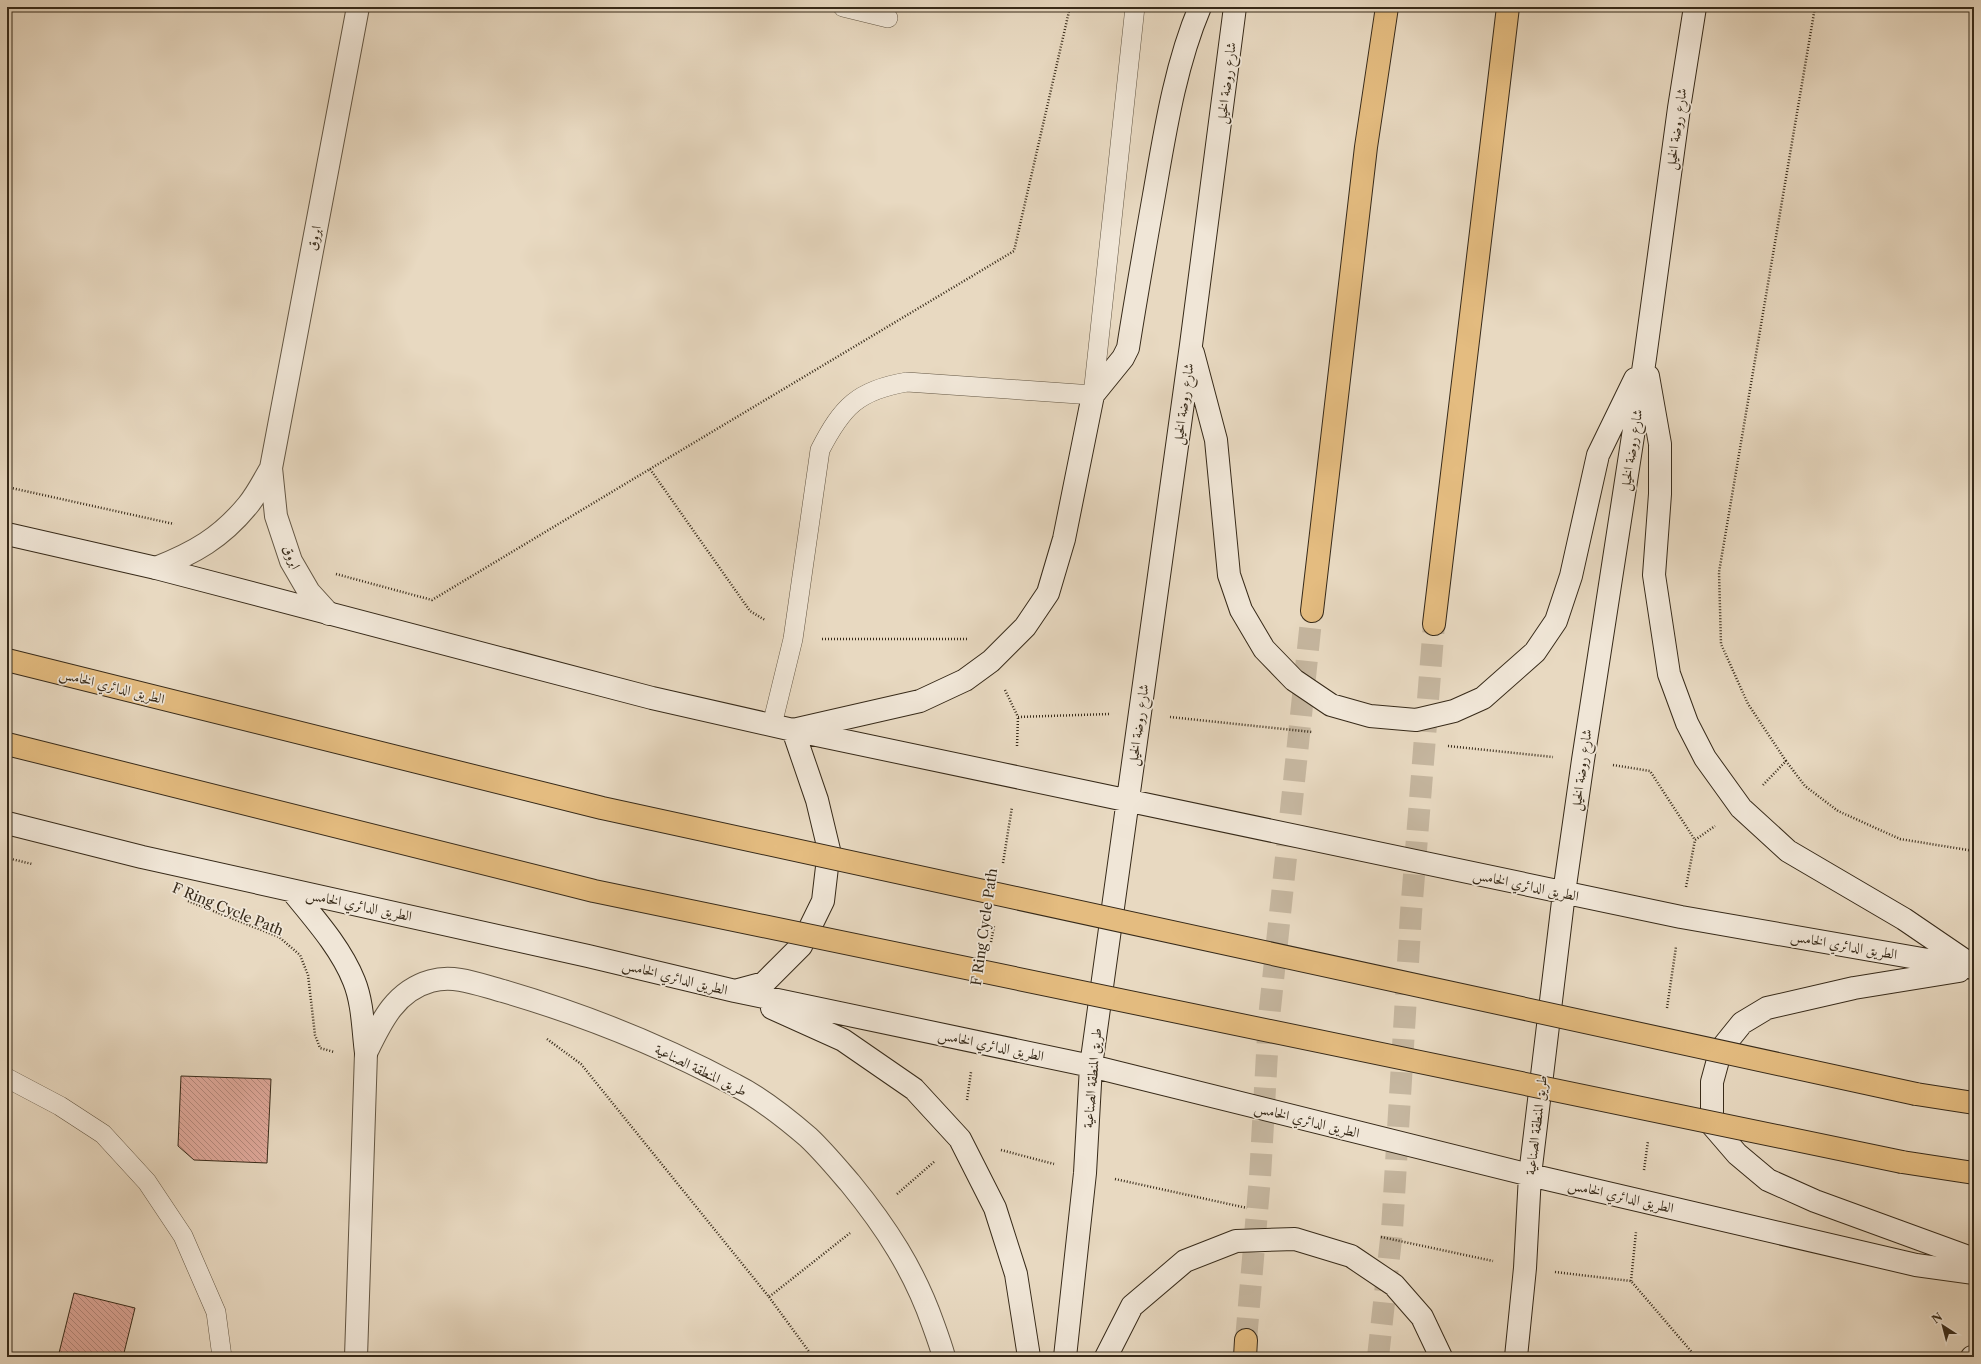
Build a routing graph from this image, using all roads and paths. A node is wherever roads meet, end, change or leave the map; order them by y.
1 (358, 7) edge
2 (843, 7) edge
3 (1070, 7) edge
4 (1135, 7) edge
5 (1200, 7) edge
6 (1236, 7) edge
7 (1387, 7) edge
8 (1508, 7) edge
9 (1696, 7) edge
10 (1815, 7) edge
11 (888, 18) dead end
12 (1191, 345) junction
13 (1645, 358) junction
14 (1093, 395) junction
15 (271, 468) junction
16 (650, 469) dead end
17 (7, 534) edge
18 (156, 568) junction
19 (1312, 611) tunnel mouth
20 (329, 614) junction
21 (1434, 624) tunnel mouth
22 (7, 660) edge
23 (1018, 717) dead end
24 (772, 725) junction
25 (793, 730) junction
26 (7, 744) edge
27 (1786, 761) dead end
28 (1016, 777) junction
29 (1127, 800) junction
30 (7, 823) edge
31 (7, 858) edge
32 (37, 865) dead end
33 (1002, 871) dead end
34 (292, 891) junction
35 (1564, 893) junction
36 (181, 898) dead end
37 (994, 925) dead end
38 (990, 949) dead end
39 (1974, 968) edge
40 (735, 991) junction
41 (977, 1042) junction
42 (366, 1053) junction
43 (1091, 1066) junction
44 (7, 1078) edge
45 (1974, 1103) edge
46 (960, 1139) junction
47 (1974, 1173) edge
48 (1530, 1175) junction
49 (1974, 1259) edge
50 (1974, 1273) edge
51 (769, 1297) dead end
52 (222, 1357) edge
53 (356, 1357) edge
54 (813, 1357) edge
55 (944, 1357) edge
56 (1029, 1357) edge
57 (1065, 1357) edge
58 (1106, 1357) edge
59 (1441, 1357) edge
60 (1516, 1357) edge

1 - 15 street, ابروق
2 - 11 lane
3 - 16 path
4 - 14 lane
5 - 14 street
6 - 12 street, شارع روضة الخيل
7 - 19 highway
8 - 21 highway
9 - 13 street, شارع روضة الخيل
10 - 27 path
12 - 13 street
12 - 29 street, شارع روضة الخيل
13 - 35 street, شارع روضة الخيل
13 - 39 street
14 - 24 lane
14 - 25 street
15 - 18 street, ابروق
15 - 20 street, ابروق
17 - 18 street, الطريق الدائري الخامس
18 - 20 street, الطريق الدائري الخامس
20 - 24 street, الطريق الدائري الخامس
22 - 45 highway, الطريق الدائري الخامس, bridge
23 - 28 path, F Ring Cycle Path
24 - 25 street, الطريق الدائري الخامس
25 - 28 street, الطريق الدائري الخامس
25 - 40 street
26 - 47 highway, bridge
28 - 29 street, الطريق الدائري الخامس
28 - 33 path, F Ring Cycle Path
29 - 35 street, الطريق الدائري الخامس
29 - 43 street, طريق المنطقة الصناعية
30 - 34 street, الطريق الدائري الخامس
31 - 32 path
34 - 40 street, الطريق الدائري الخامس
34 - 42 street
35 - 39 street, الطريق الدائري الخامس
35 - 48 street, طريق المنطقة الصناعية
36 - 42 path, F Ring Cycle Path
37 - 38 path, F Ring Cycle Path
39 - 49 street
40 - 41 street, الطريق الدائري الخامس
40 - 46 street
41 - 43 street, الطريق الدائري الخامس
41 - 46 path
42 - 53 street
42 - 55 street, طريق المنطقة الصناعية
43 - 48 street, الطريق الدائري الخامس
43 - 57 street, طريق المنطقة الصناعية
44 - 52 lane
46 - 56 street
48 - 50 street, الطريق الدائري الخامس
48 - 60 street, طريق المنطقة الصناعية
51 - 54 path
58 - 59 street

